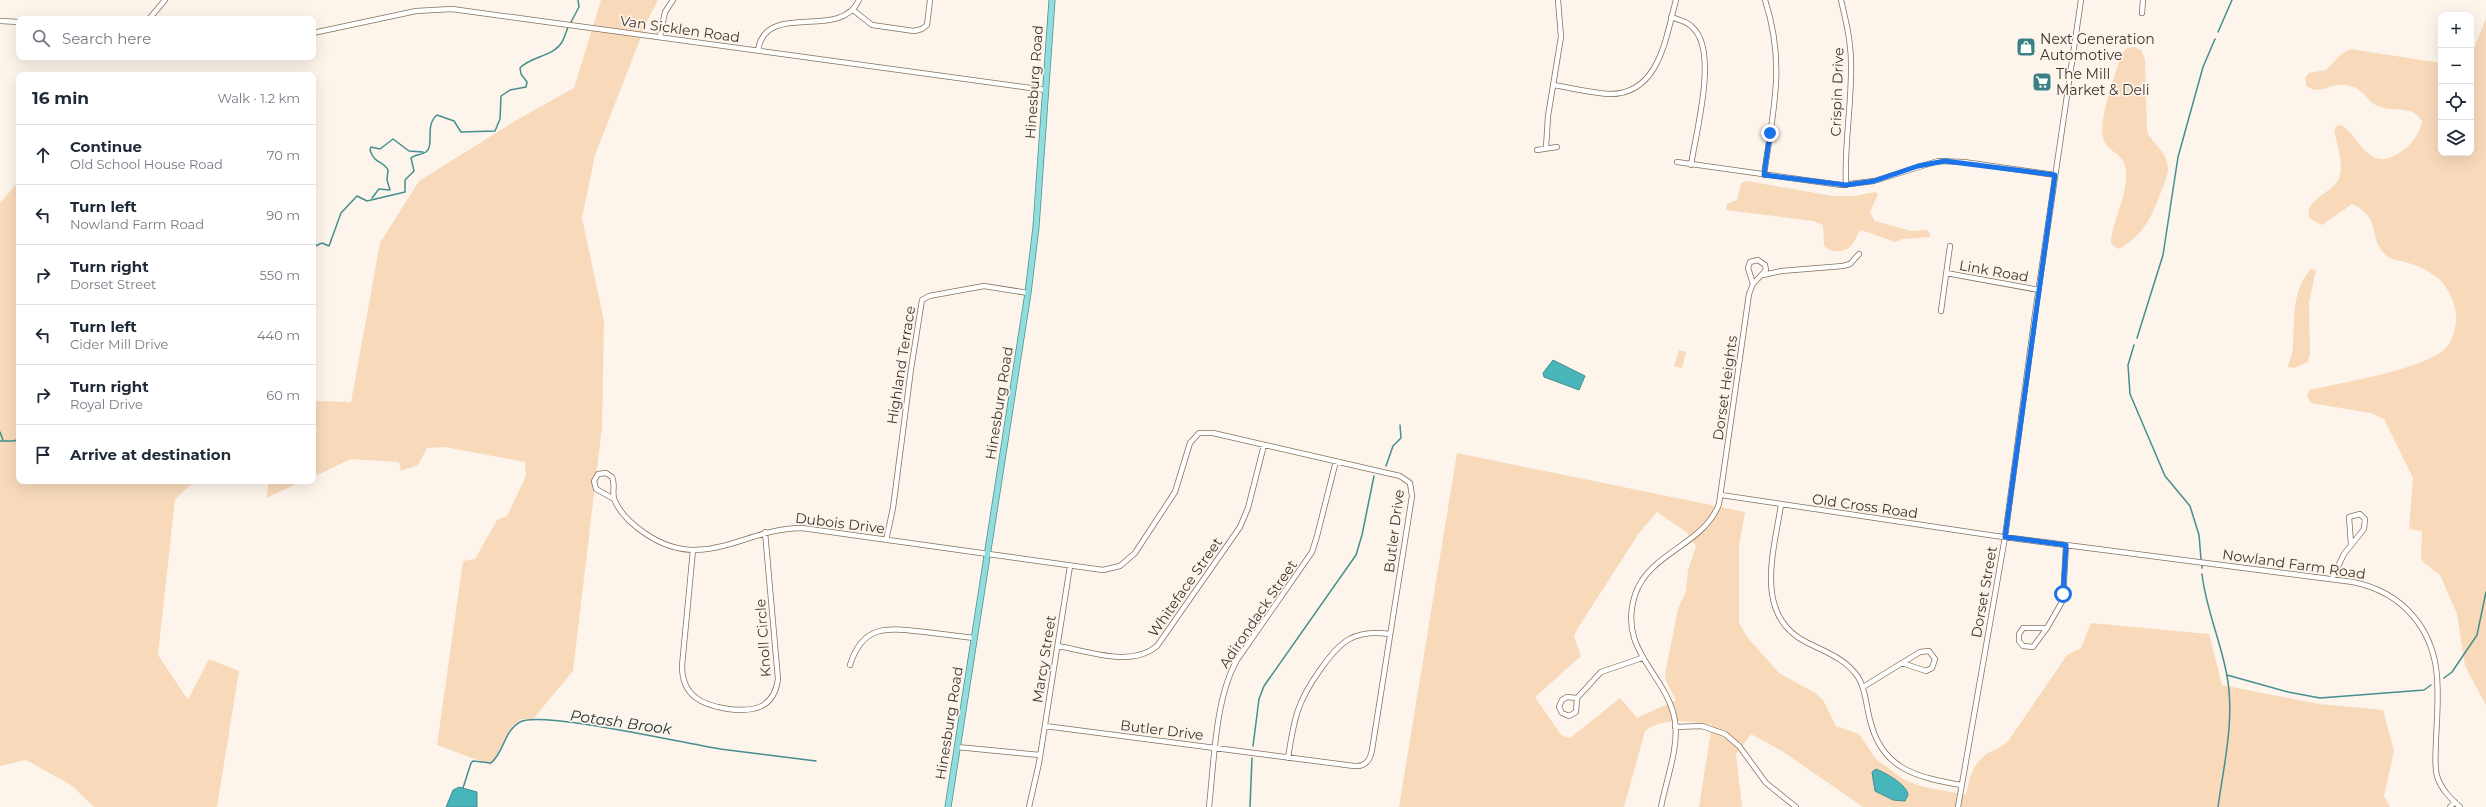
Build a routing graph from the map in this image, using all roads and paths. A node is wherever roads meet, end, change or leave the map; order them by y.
1 (165, 0) edge
2 (673, 0) edge
3 (859, 0) edge
4 (1052, 0) edge
5 (1558, 0) edge
6 (1676, 0) edge
7 (1765, 0) edge
8 (1841, 0) edge
9 (2081, 0) edge
10 (2143, 0) edge
11 (932, 1) edge
12 (853, 10) junction
13 (2142, 13) dead end
14 (152, 16) edge
15 (1671, 17) junction
16 (0, 21) edge
17 (16, 22) edge
18 (316, 32) edge
19 (660, 36) junction
20 (758, 50) junction
21 (1553, 85) junction
22 (1046, 90) junction
23 (1557, 147) dead end
24 (1546, 148) junction
25 (1537, 150) dead end
26 (1677, 162) dead end
27 (1691, 165) junction
28 (1764, 175) junction
29 (2055, 175) junction
30 (1846, 185) junction
31 (1950, 246) dead end
32 (1859, 254) dead end
33 (1946, 273) junction
34 (1763, 275) junction
35 (1753, 284) junction
36 (2039, 290) junction
37 (1028, 293) junction
38 (1941, 311) dead end
39 (1264, 445) junction
40 (1336, 461) junction
41 (1721, 495) junction
42 (614, 499) junction
43 (1781, 505) junction
44 (765, 532) junction
45 (2005, 537) junction
46 (886, 540) junction
47 (2351, 544) junction
48 (2066, 545) junction
49 (693, 550) junction
50 (988, 553) junction
51 (1070, 566) junction
52 (2332, 579) junction
53 (2047, 628) junction
54 (1390, 634) junction
55 (974, 638) junction
56 (1058, 646) junction
57 (1642, 658) junction
58 (1902, 663) junction
59 (850, 665) dead end
60 (1863, 687) junction
61 (1576, 698) junction
62 (1045, 726) junction
63 (1675, 727) junction
64 (957, 747) junction
65 (1216, 748) junction
66 (1040, 755) junction
67 (1288, 758) junction
68 (1961, 785) junction
69 (2455, 802) junction
70 (948, 807) edge
71 (1030, 807) edge
72 (1209, 807) edge
73 (1661, 807) edge
74 (1796, 807) edge
75 (1958, 807) edge
76 (2450, 807) edge
77 (2460, 807) edge

1 - 14 street
2 - 19 street
3 - 12 street
4 - 22 main road, Hinesburg Road
5 - 21 street
6 - 15 street
7 - 28 street
8 - 30 street, Crispin Drive
9 - 29 street, Dorset Street
10 - 13 street
11 - 12 street
12 - 20 street
15 - 21 street
15 - 27 street
16 - 17 street
18 - 19 street, Van Sicklen Road
19 - 20 street, Van Sicklen Road
20 - 22 street, Van Sicklen Road
21 - 24 street
22 - 37 main road, Hinesburg Road
23 - 24 street
24 - 25 street
26 - 27 street
27 - 28 street
28 - 30 street
29 - 30 street
29 - 36 street, Dorset Street
31 - 33 street
32 - 34 street
33 - 36 street, Link Road
33 - 38 street
34 - 35 street
34 - 35 street, Dorset Heights
35 - 41 street, Dorset Heights
36 - 45 street, Dorset Street
37 - 46 street, Highland Terrace
37 - 50 main road, Hinesburg Road
39 - 40 street, Butler Drive
39 - 51 street, Butler Drive
39 - 56 street, Whiteface Street
40 - 54 street, Butler Drive
40 - 65 street, Adirondack Street
41 - 43 street, Old Cross Road
41 - 57 street, Dorset Heights
42 - 42 street, Dubois Drive
42 - 49 street, Dubois Drive
43 - 45 street, Old Cross Road
43 - 60 street
44 - 46 street, Dubois Drive
44 - 49 street, Dubois Drive
44 - 49 street, Knoll Circle
45 - 48 street, Nowland Farm Road
45 - 68 street, Dorset Street
46 - 50 street, Dubois Drive
47 - 47 street
47 - 52 street
48 - 52 street, Nowland Farm Road
48 - 53 street
50 - 51 street, Butler Drive
50 - 55 main road, Hinesburg Road
51 - 56 street, Marcy Street
52 - 69 street, Nowland Farm Road
53 - 53 street
54 - 67 street
54 - 67 street, Butler Drive
55 - 59 street
55 - 64 main road, Hinesburg Road
56 - 62 street, Marcy Street
57 - 61 street
57 - 63 street, Dorset Heights
58 - 58 street
58 - 60 street
60 - 68 street
61 - 61 street
62 - 65 street, Butler Drive
62 - 66 street, Marcy Street
63 - 73 street
63 - 74 street
64 - 66 street
64 - 70 main road, Hinesburg Road
65 - 67 street, Butler Drive
65 - 72 street, Adirondack Street
66 - 71 street, Marcy Street
68 - 75 street, Dorset Street
69 - 76 street
69 - 77 street, Nowland Farm Road

